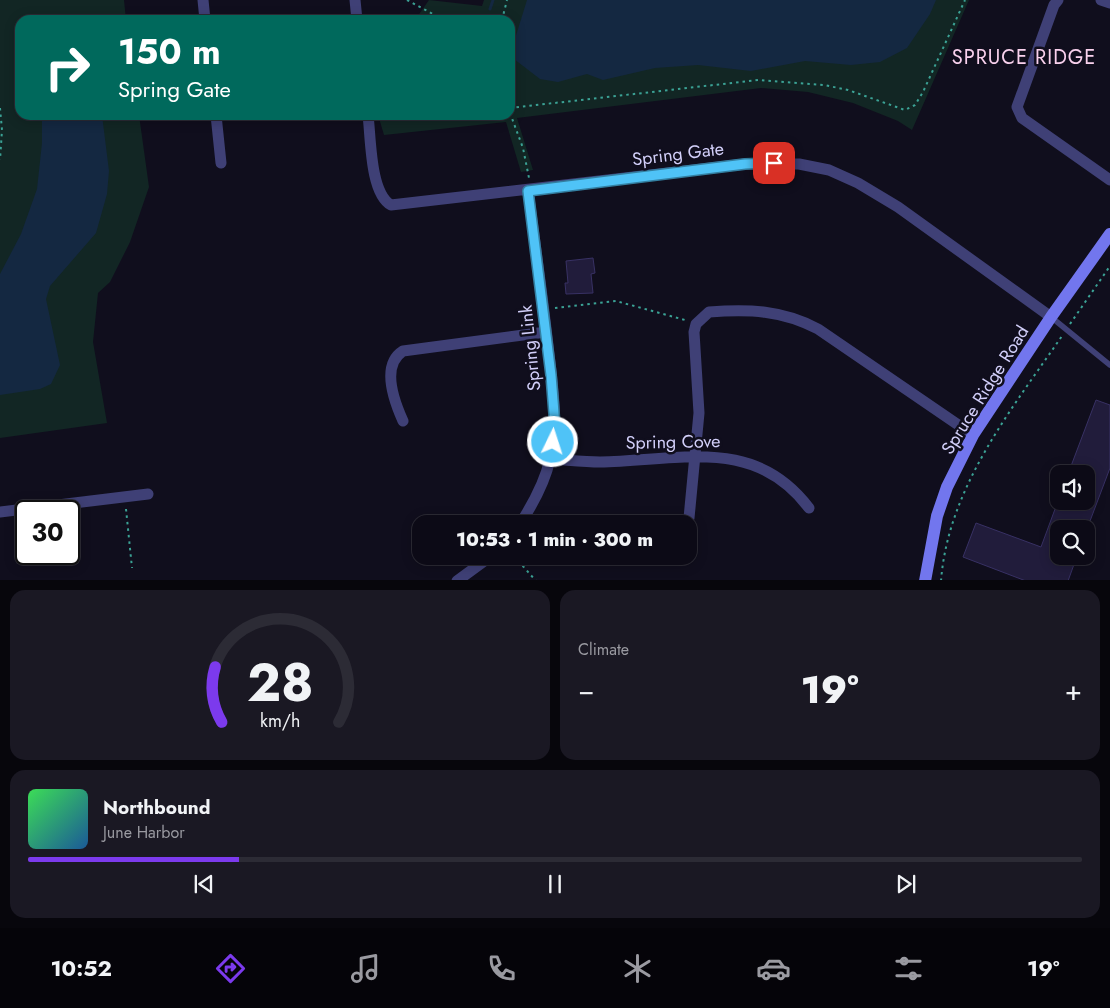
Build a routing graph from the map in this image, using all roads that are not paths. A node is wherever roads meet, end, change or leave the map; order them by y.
1 (203, 0) edge
2 (359, 0) edge
3 (1058, 0) edge
4 (1101, 0) edge
5 (1110, 3) edge
6 (204, 15) edge
7 (358, 15) edge
8 (217, 120) edge
9 (369, 120) edge
10 (221, 163) dead end
11 (1110, 180) edge
12 (528, 191) junction
13 (1110, 234) edge
14 (1052, 317) junction
15 (546, 332) junction
16 (1110, 365) edge
17 (403, 420) dead end
18 (973, 435) junction
19 (696, 457) junction
20 (550, 458) junction
21 (148, 494) dead end
22 (810, 508) dead end
23 (0, 512) edge
24 (526, 515) edge
25 (689, 515) edge
26 (479, 565) edge
27 (458, 580) edge
28 (925, 580) edge

1 - 6 street
2 - 7 street
3 - 11 street
4 - 5 street
8 - 10 street
9 - 12 street, Spring Gate
12 - 14 street, Spring Gate
12 - 15 street, Spring Link
13 - 14 street, Spruce Ridge Road
14 - 16 lane
14 - 18 street, Spruce Ridge Road
15 - 17 street
15 - 20 street, Spring Link
18 - 19 street
18 - 28 street, Spruce Ridge Road
19 - 20 street, Spring Cove
19 - 22 street, Spring Cove
19 - 25 street
20 - 24 street, Spring Link
21 - 23 street
26 - 27 street

